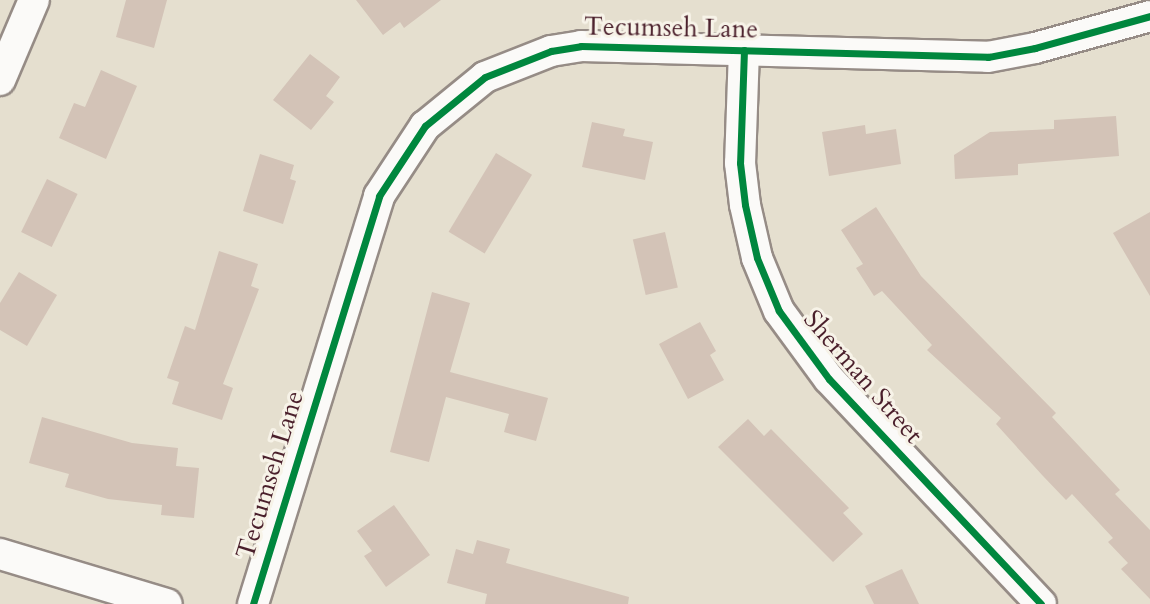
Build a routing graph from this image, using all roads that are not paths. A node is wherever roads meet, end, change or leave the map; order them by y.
1 (34, 0) edge
2 (1150, 16) edge
3 (744, 50) junction
4 (0, 80) edge
5 (0, 554) edge
6 (167, 604) edge
7 (253, 604) edge
8 (1041, 604) edge

1 - 4 street
2 - 3 street, Tecumseh Lane
3 - 7 street, Tecumseh Lane
3 - 8 street, Sherman Street
5 - 6 street

